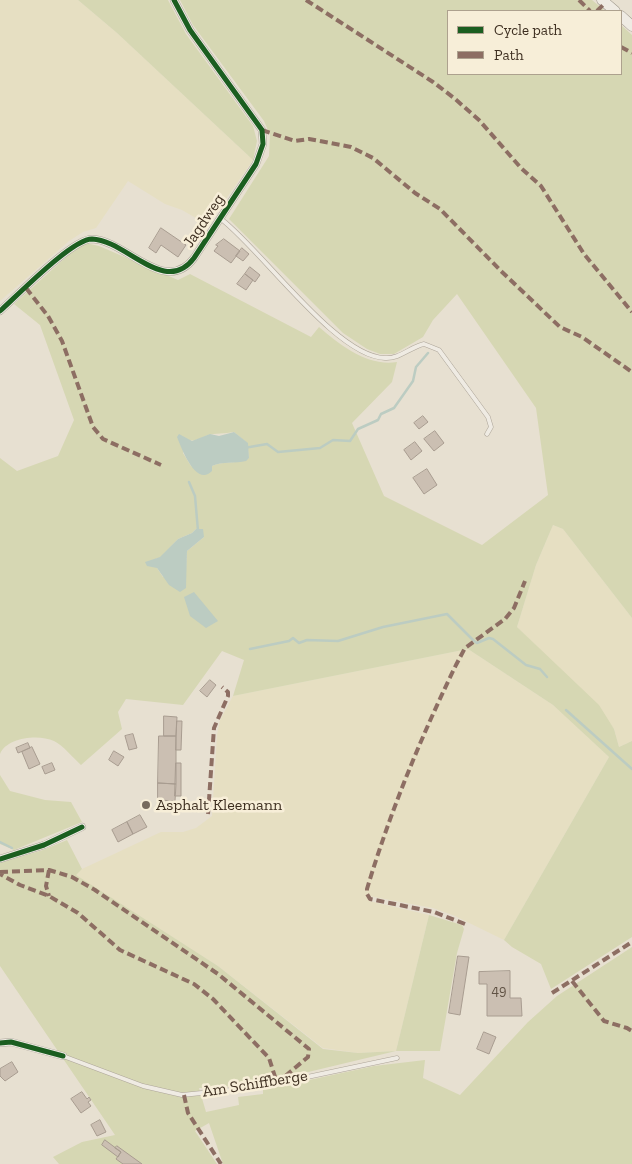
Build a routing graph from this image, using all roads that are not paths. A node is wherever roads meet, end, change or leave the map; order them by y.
1 (174, 0) edge
2 (602, 0) edge
3 (614, 10) edge
4 (622, 17) edge
5 (632, 26) edge
6 (220, 219) junction
7 (0, 311) edge
8 (487, 434) dead end
9 (82, 827) dead end
10 (0, 859) edge
11 (0, 1043) edge
12 (63, 1056) joint
13 (396, 1058) dead end

1 - 6 street, Jagdweg
2 - 3 street
4 - 5 street
6 - 7 street, Jagdweg
6 - 8 lane
9 - 10 street
11 - 12 street, Am Schiffberge
12 - 13 lane, Am Schiffberge

